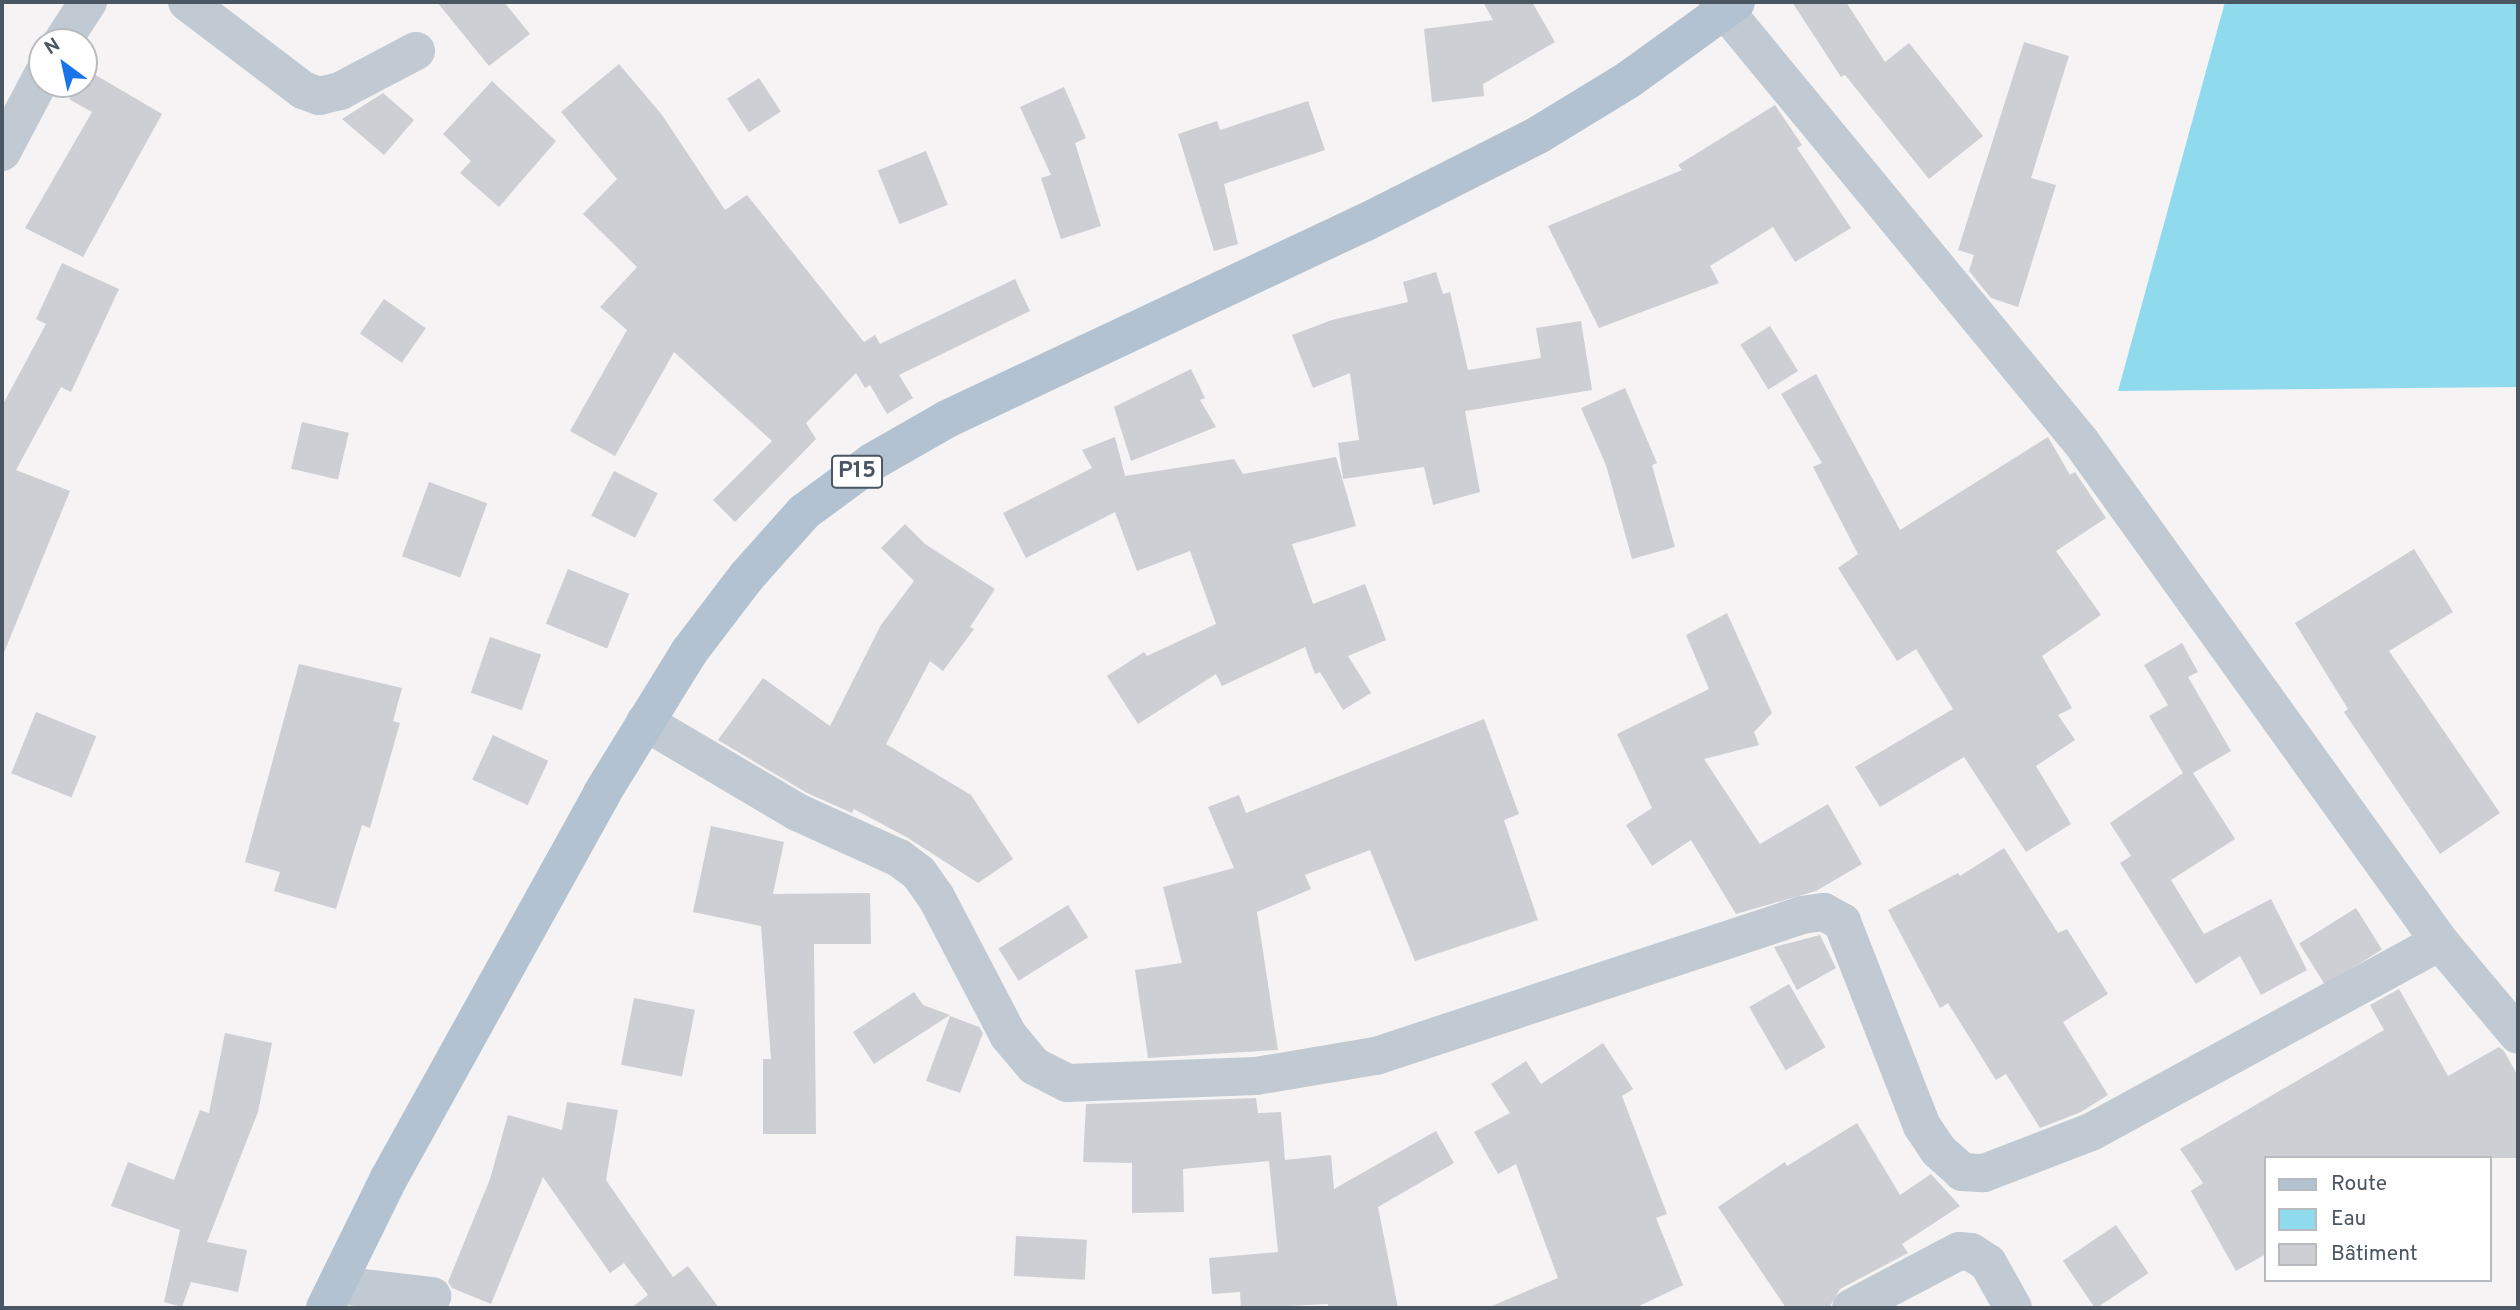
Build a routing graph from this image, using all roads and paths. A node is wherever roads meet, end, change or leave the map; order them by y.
1 (88, 2) edge
2 (187, 2) edge
3 (1727, 5) edge
4 (71, 28) edge
5 (416, 51) dead end
6 (28, 90) edge
7 (12, 106) edge
8 (2, 152) edge
9 (645, 722) junction
10 (2440, 942) junction
11 (2518, 1035) edge
12 (331, 1296) edge
13 (432, 1296) dead end
14 (1850, 1308) edge
15 (2013, 1308) edge

1 - 4 street
2 - 5 street
3 - 9 main road, P15
3 - 10 street
6 - 7 street
7 - 8 street
9 - 10 street
9 - 12 main road, P15
10 - 11 street
12 - 13 street
14 - 15 street

